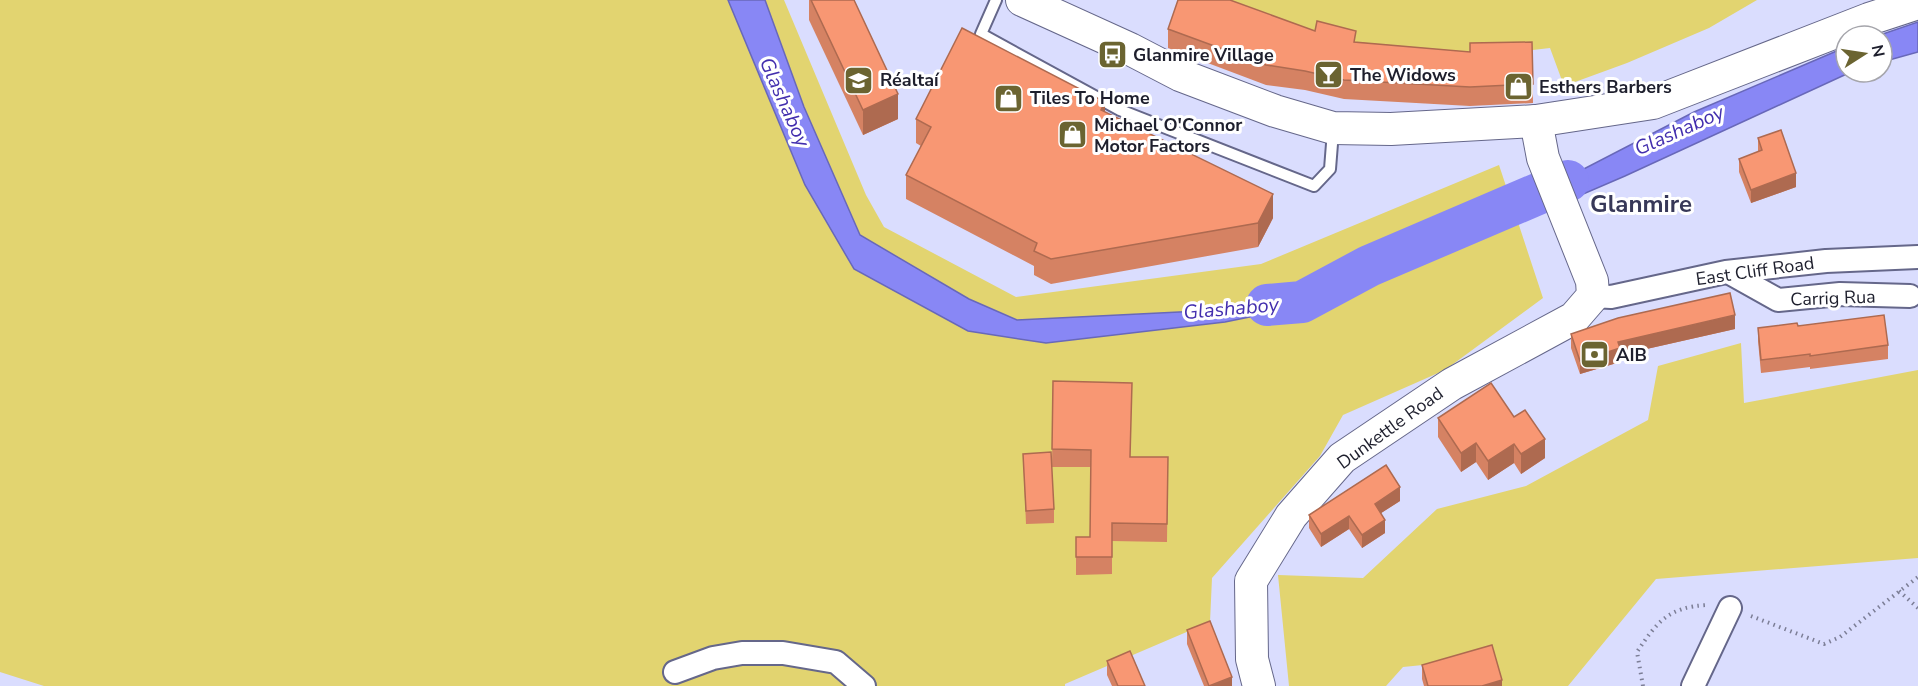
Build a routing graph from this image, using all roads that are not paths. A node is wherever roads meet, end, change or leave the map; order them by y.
1 (996, 0) edge
2 (1022, 0) edge
3 (1918, 3) edge
4 (1536, 121) junction
5 (1334, 128) junction
6 (1918, 257) edge
7 (1728, 272) junction
8 (1592, 289) junction
9 (1910, 296) dead end
10 (1730, 608) road end
11 (675, 672) dead end
12 (864, 686) edge
13 (1259, 686) edge
14 (1693, 686) edge

1 - 5 lane
2 - 5 main road
3 - 4 main road
4 - 5 main road
4 - 8 main road
6 - 7 street, East Cliff Road
7 - 8 street, East Cliff Road
7 - 9 street, Carrig Rua
8 - 13 main road, Dunkettle Road
10 - 14 street
11 - 12 street

